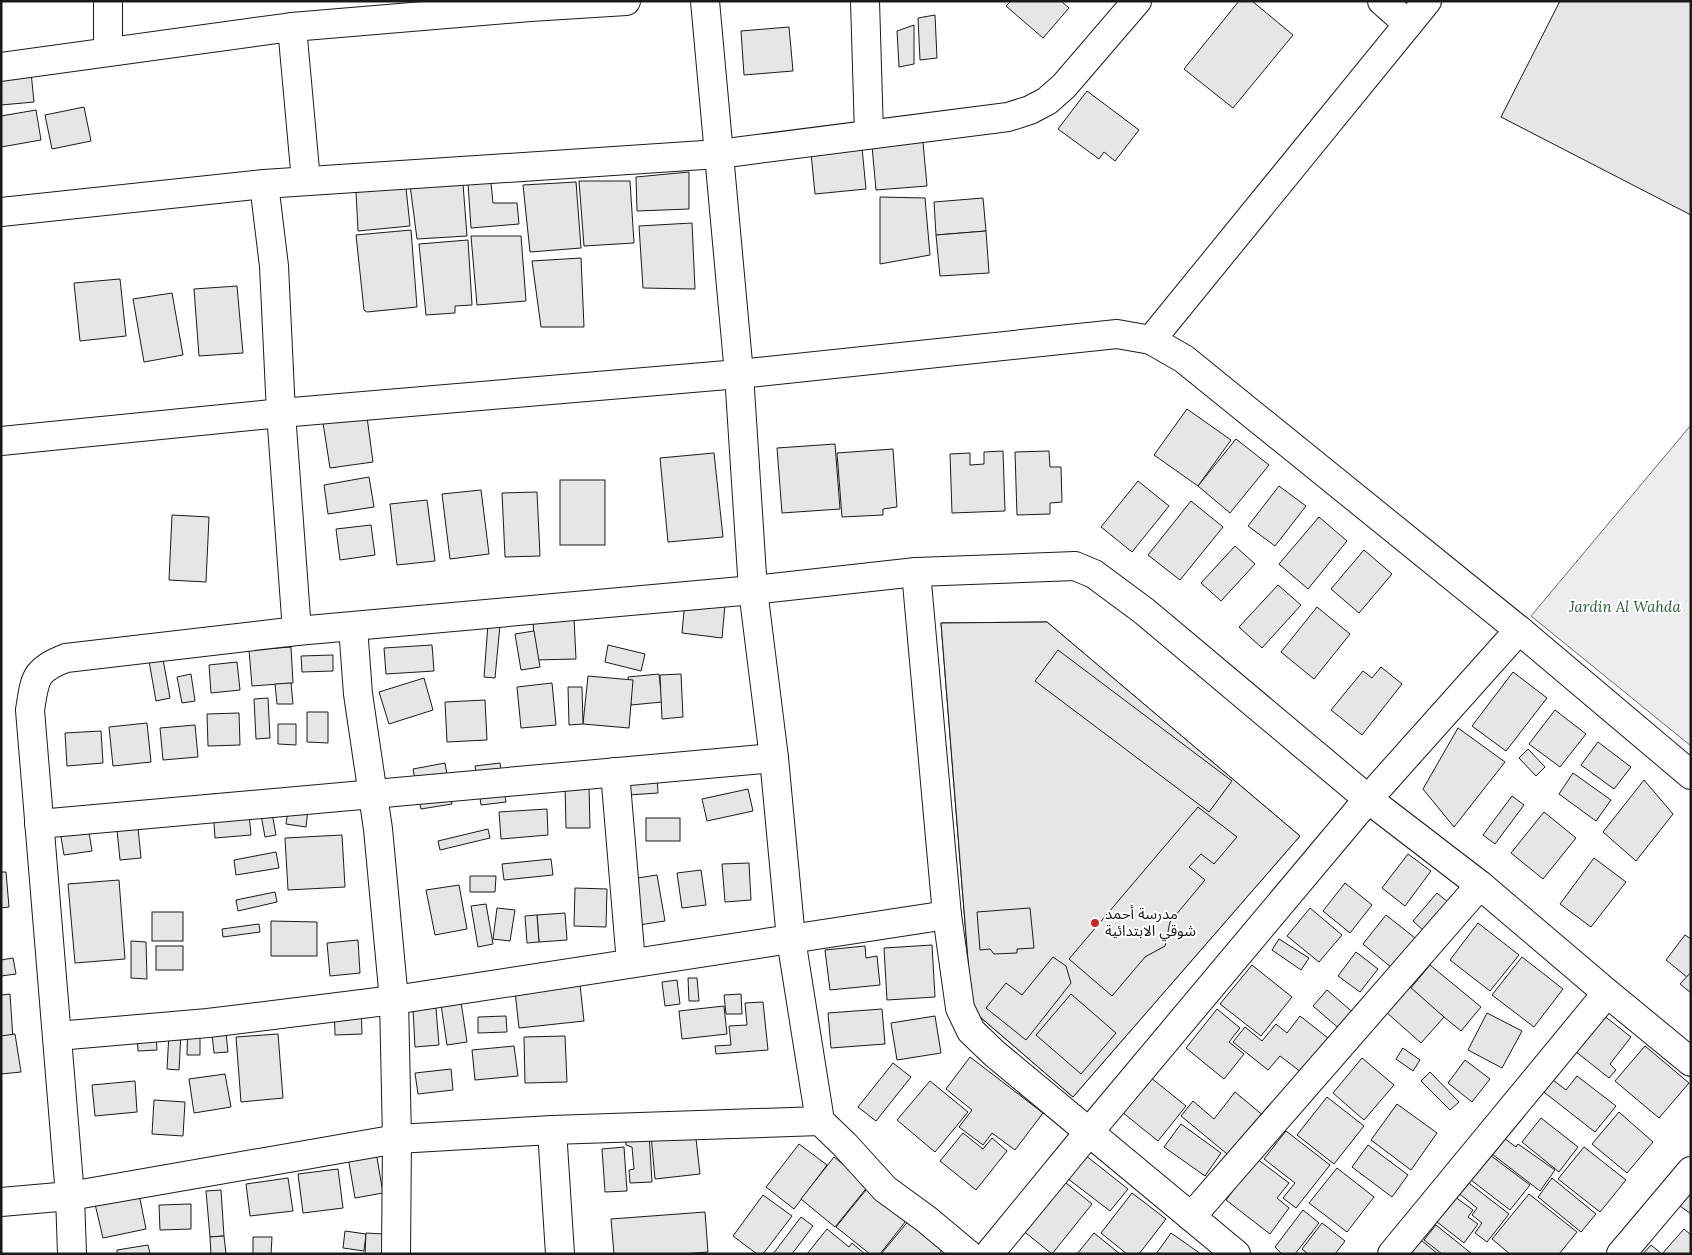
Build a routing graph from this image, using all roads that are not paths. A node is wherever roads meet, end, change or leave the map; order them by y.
1 (108, 1) edge
2 (626, 1) edge
3 (704, 1) edge
4 (865, 1) edge
5 (1137, 1) edge
6 (1382, 1) edge
7 (1427, 1) edge
8 (530, 4) edge
9 (1408, 24) junction
10 (292, 27) junction
11 (108, 52) junction
12 (1, 67) edge
13 (869, 134) junction
14 (719, 154) junction
15 (306, 181) junction
16 (264, 184) junction
17 (1, 212) edge
18 (1151, 340) junction
19 (739, 374) junction
20 (281, 413) junction
21 (1, 441) edge
22 (916, 572) junction
23 (753, 590) junction
24 (353, 627) junction
25 (1519, 630) junction
26 (297, 631) junction
27 (774, 758) junction
28 (614, 772) junction
29 (1691, 775) edge
30 (372, 794) junction
31 (1368, 799) junction
32 (39, 824) junction
33 (1480, 885) junction
34 (947, 914) junction
35 (791, 939) junction
36 (631, 963) junction
37 (1607, 993) junction
38 (394, 1000) junction
39 (57, 1036) junction
40 (1691, 1062) edge
41 (820, 1121) junction
42 (552, 1130) junction
43 (1089, 1132) junction
44 (398, 1139) junction
45 (1691, 1171) edge
46 (70, 1196) junction
47 (1, 1202) edge
48 (1191, 1217) junction
49 (72, 1254) edge
50 (396, 1254) edge
51 (560, 1254) edge
52 (968, 1254) edge
53 (989, 1254) edge
54 (1236, 1254) edge
55 (1392, 1254) edge
56 (1621, 1254) edge

1 - 11 street
2 - 8 street
3 - 14 street
4 - 13 street
5 - 13 street
6 - 9 street
7 - 9 street
8 - 10 street
9 - 18 street
10 - 11 street
10 - 15 street
11 - 12 street
13 - 14 street
14 - 15 street
14 - 19 street
15 - 16 street
16 - 17 street
16 - 20 street
18 - 19 street
18 - 25 street
19 - 20 street
19 - 23 street
20 - 21 street
20 - 26 street
22 - 23 street
22 - 31 street
22 - 34 street
23 - 24 street
23 - 27 street
24 - 26 street
24 - 30 street
25 - 29 street
25 - 31 street
26 - 32 street
27 - 28 street
27 - 35 street
28 - 30 street
28 - 36 street
30 - 32 street
30 - 38 street
31 - 33 street
31 - 43 street
32 - 39 street
33 - 37 street
33 - 48 street
34 - 35 street
34 - 43 street
35 - 36 street
35 - 41 street
36 - 38 street
37 - 40 street
37 - 55 street
38 - 39 street
38 - 44 street
39 - 46 street
41 - 42 street
41 - 52 street
42 - 44 street
42 - 51 street
43 - 48 street
43 - 53 street
44 - 46 street
44 - 50 street
45 - 56 street
46 - 47 street
46 - 49 street
48 - 54 street

